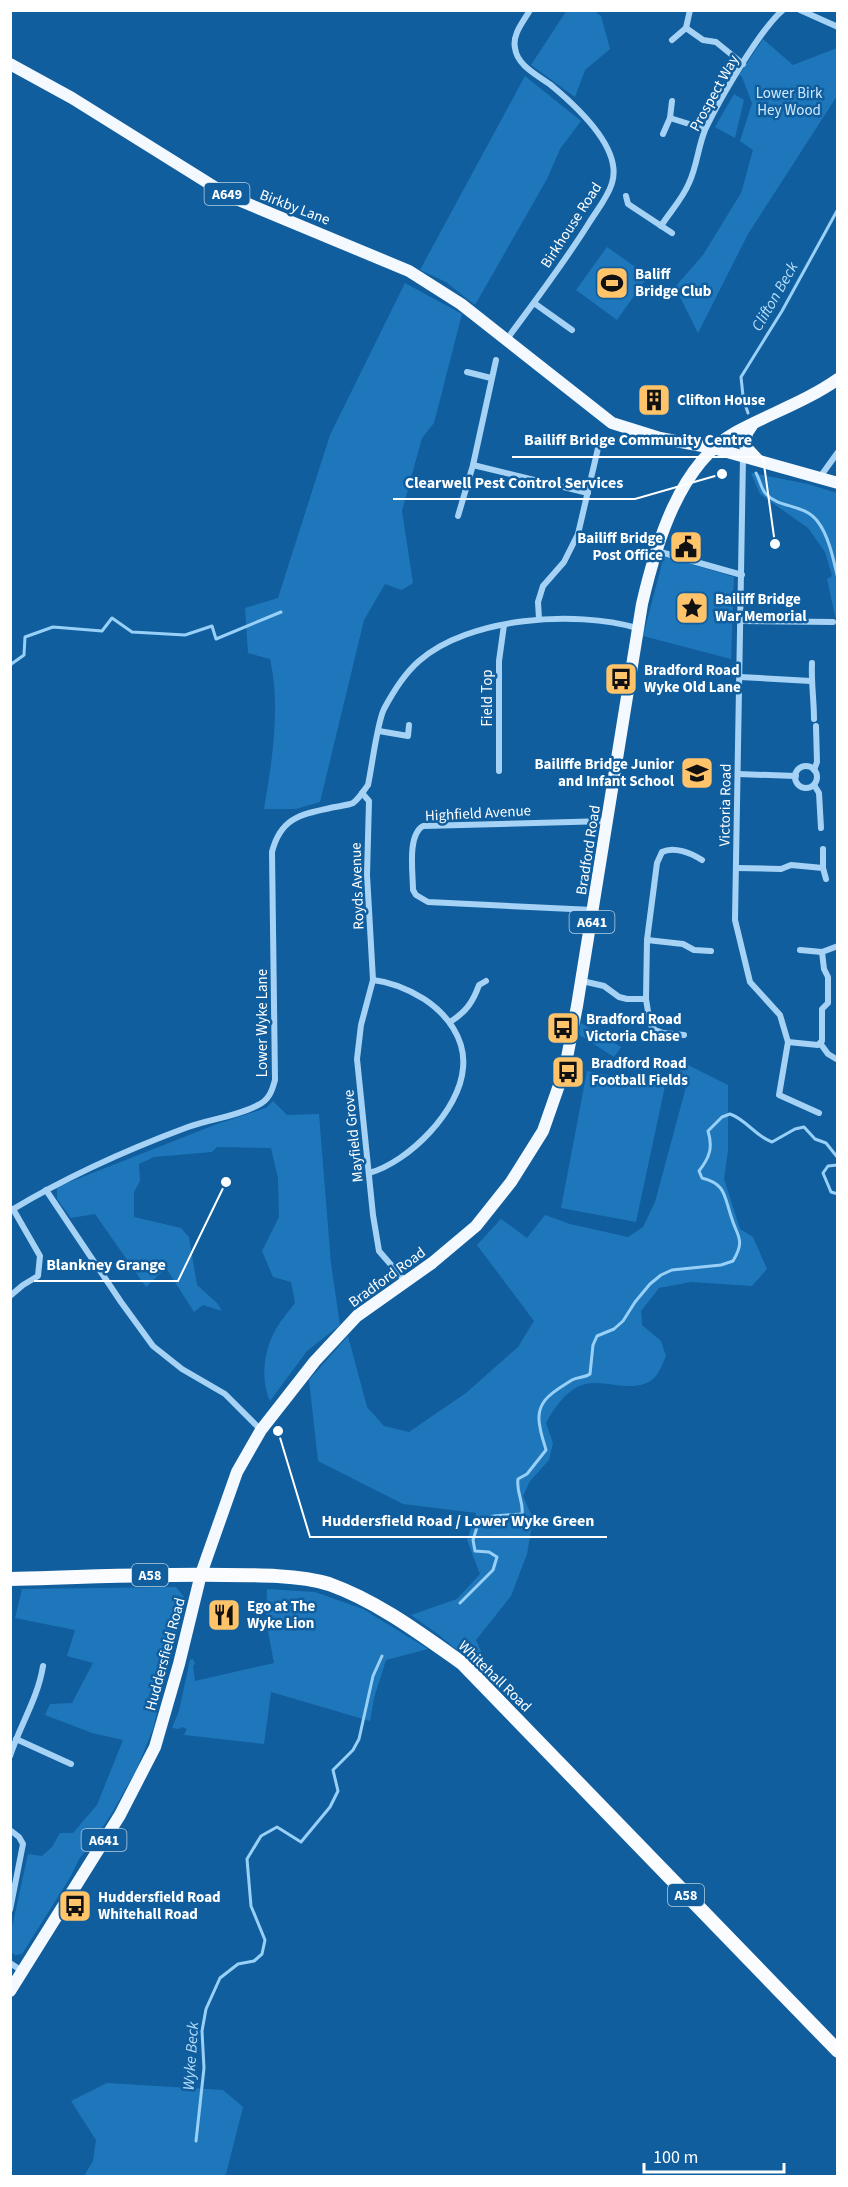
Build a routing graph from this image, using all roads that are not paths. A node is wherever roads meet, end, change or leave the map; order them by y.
1 (530, 10) edge
2 (690, 10) edge
3 (783, 10) edge
4 (800, 10) edge
5 (837, 27) edge
6 (686, 28) junction
7 (672, 40) dead end
8 (10, 64) edge
9 (743, 64) junction
10 (672, 101) dead end
11 (670, 118) junction
12 (705, 129) junction
13 (663, 134) dead end
14 (626, 196) dead end
15 (661, 226) junction
16 (672, 233) dead end
17 (534, 303) junction
18 (572, 330) dead end
19 (507, 339) junction
20 (496, 360) dead end
21 (467, 372) dead end
22 (491, 378) junction
23 (837, 379) edge
24 (753, 424) junction
25 (599, 444) dead end
26 (713, 448) junction
27 (837, 452) edge
28 (743, 456) junction
29 (758, 460) junction
30 (473, 465) junction
31 (820, 478) junction
32 (837, 483) edge
33 (588, 493) junction
34 (458, 516) dead end
35 (656, 551) junction
36 (742, 575) junction
37 (539, 619) junction
38 (741, 621) junction
39 (833, 622) dead end
40 (504, 625) junction
41 (637, 628) junction
42 (812, 663) dead end
43 (740, 677) junction
44 (811, 681) junction
45 (409, 725) dead end
46 (379, 731) junction
47 (408, 736) junction
48 (407, 745) dead end
49 (814, 770) junction
50 (499, 771) dead end
51 (738, 774) junction
52 (796, 776) junction
53 (814, 785) junction
54 (362, 793) junction
55 (608, 820) junction
56 (821, 828) dead end
57 (823, 849) dead end
58 (702, 860) dead end
59 (736, 867) junction
60 (823, 868) junction
61 (826, 879) dead end
62 (594, 910) junction
63 (647, 940) junction
64 (837, 946) edge
65 (800, 950) dead end
66 (711, 951) dead end
67 (822, 952) junction
68 (373, 980) junction
69 (486, 981) dead end
70 (582, 981) junction
71 (646, 999) junction
72 (450, 1023) junction
73 (684, 1035) dead end
74 (788, 1042) junction
75 (820, 1043) junction
76 (837, 1060) edge
77 (819, 1113) dead end
78 (369, 1173) junction
79 (46, 1190) junction
80 (12, 1210) edge
81 (405, 1281) junction
82 (10, 1296) edge
83 (346, 1328) joint
84 (261, 1430) junction
85 (201, 1574) junction
86 (10, 1579) edge
87 (43, 1666) dead end
88 (16, 1739) junction
89 (10, 1756) edge
90 (71, 1764) dead end
91 (10, 1830) edge
92 (10, 1910) edge
93 (10, 1963) edge
94 (23, 1971) junction
95 (10, 1991) edge
96 (837, 2051) edge

1 - 17 street, Birkhouse Road
2 - 6 street
3 - 9 street, Prospect Way
4 - 5 street
6 - 7 street
6 - 9 street
8 - 19 main road, Birkby Lane / A649
9 - 12 street, Prospect Way
10 - 11 street
11 - 12 street
11 - 13 street
12 - 15 street, Prospect Way
14 - 15 street
15 - 16 street
17 - 18 street
17 - 19 street, Birkhouse Road
19 - 26 main road, A649
20 - 22 street
21 - 22 street
22 - 30 street
23 - 24 main road, Bradford Road / A641
24 - 26 main road, Bradford Road / A641
24 - 29 main road
25 - 33 street
26 - 28 main road, A649
26 - 35 main road, Bradford Road / A641
27 - 31 street
28 - 29 main road, A649
28 - 36 street, Victoria Road
29 - 31 main road, A649
30 - 33 street
30 - 34 street
31 - 32 main road, A649
33 - 37 street
35 - 36 street
35 - 41 main road, Bradford Road / A641
36 - 38 street, Victoria Road
37 - 40 street
37 - 41 street
38 - 39 street
38 - 43 street, Victoria Road
40 - 46 street
40 - 50 street, Field Top
41 - 55 main road, Bradford Road / A641
42 - 44 street
43 - 44 street
43 - 51 street, Victoria Road
44 - 49 street
45 - 47 street
46 - 47 street
46 - 54 street
47 - 48 street
49 - 52 street
49 - 53 street
51 - 52 street
51 - 59 street, Victoria Road
52 - 53 street
53 - 56 street
54 - 68 street, Royds Avenue
54 - 79 street, Lower Wyke Lane
55 - 62 main road, Bradford Road / A641
55 - 62 street, Highfield Avenue
57 - 60 street
58 - 63 street
59 - 60 street
59 - 74 street, Victoria Road
60 - 61 street
62 - 70 main road, Bradford Road / A641
63 - 66 street
63 - 71 street
64 - 67 street
65 - 67 street
67 - 75 street
68 - 72 street
68 - 78 street, Mayfield Grove
69 - 72 street
70 - 71 street
70 - 81 main road, Bradford Road / A641
71 - 73 street
72 - 78 street
74 - 75 street
74 - 77 street, Victoria Road
75 - 76 street
78 - 81 street, Mayfield Grove
79 - 80 street, Lower Wyke Lane
79 - 84 street
80 - 82 street
81 - 83 main road, Bradford Road / A641
83 - 84 main road, Huddersfield Road / A641
84 - 85 main road, Huddersfield Road / A641
85 - 86 highway, Whitehall Road / A58
85 - 94 main road, Huddersfield Road / A641
85 - 96 highway, Whitehall Road / A58
87 - 88 street
88 - 89 street
88 - 90 street
91 - 92 street
93 - 94 street
94 - 95 main road, Huddersfield Road / A641

